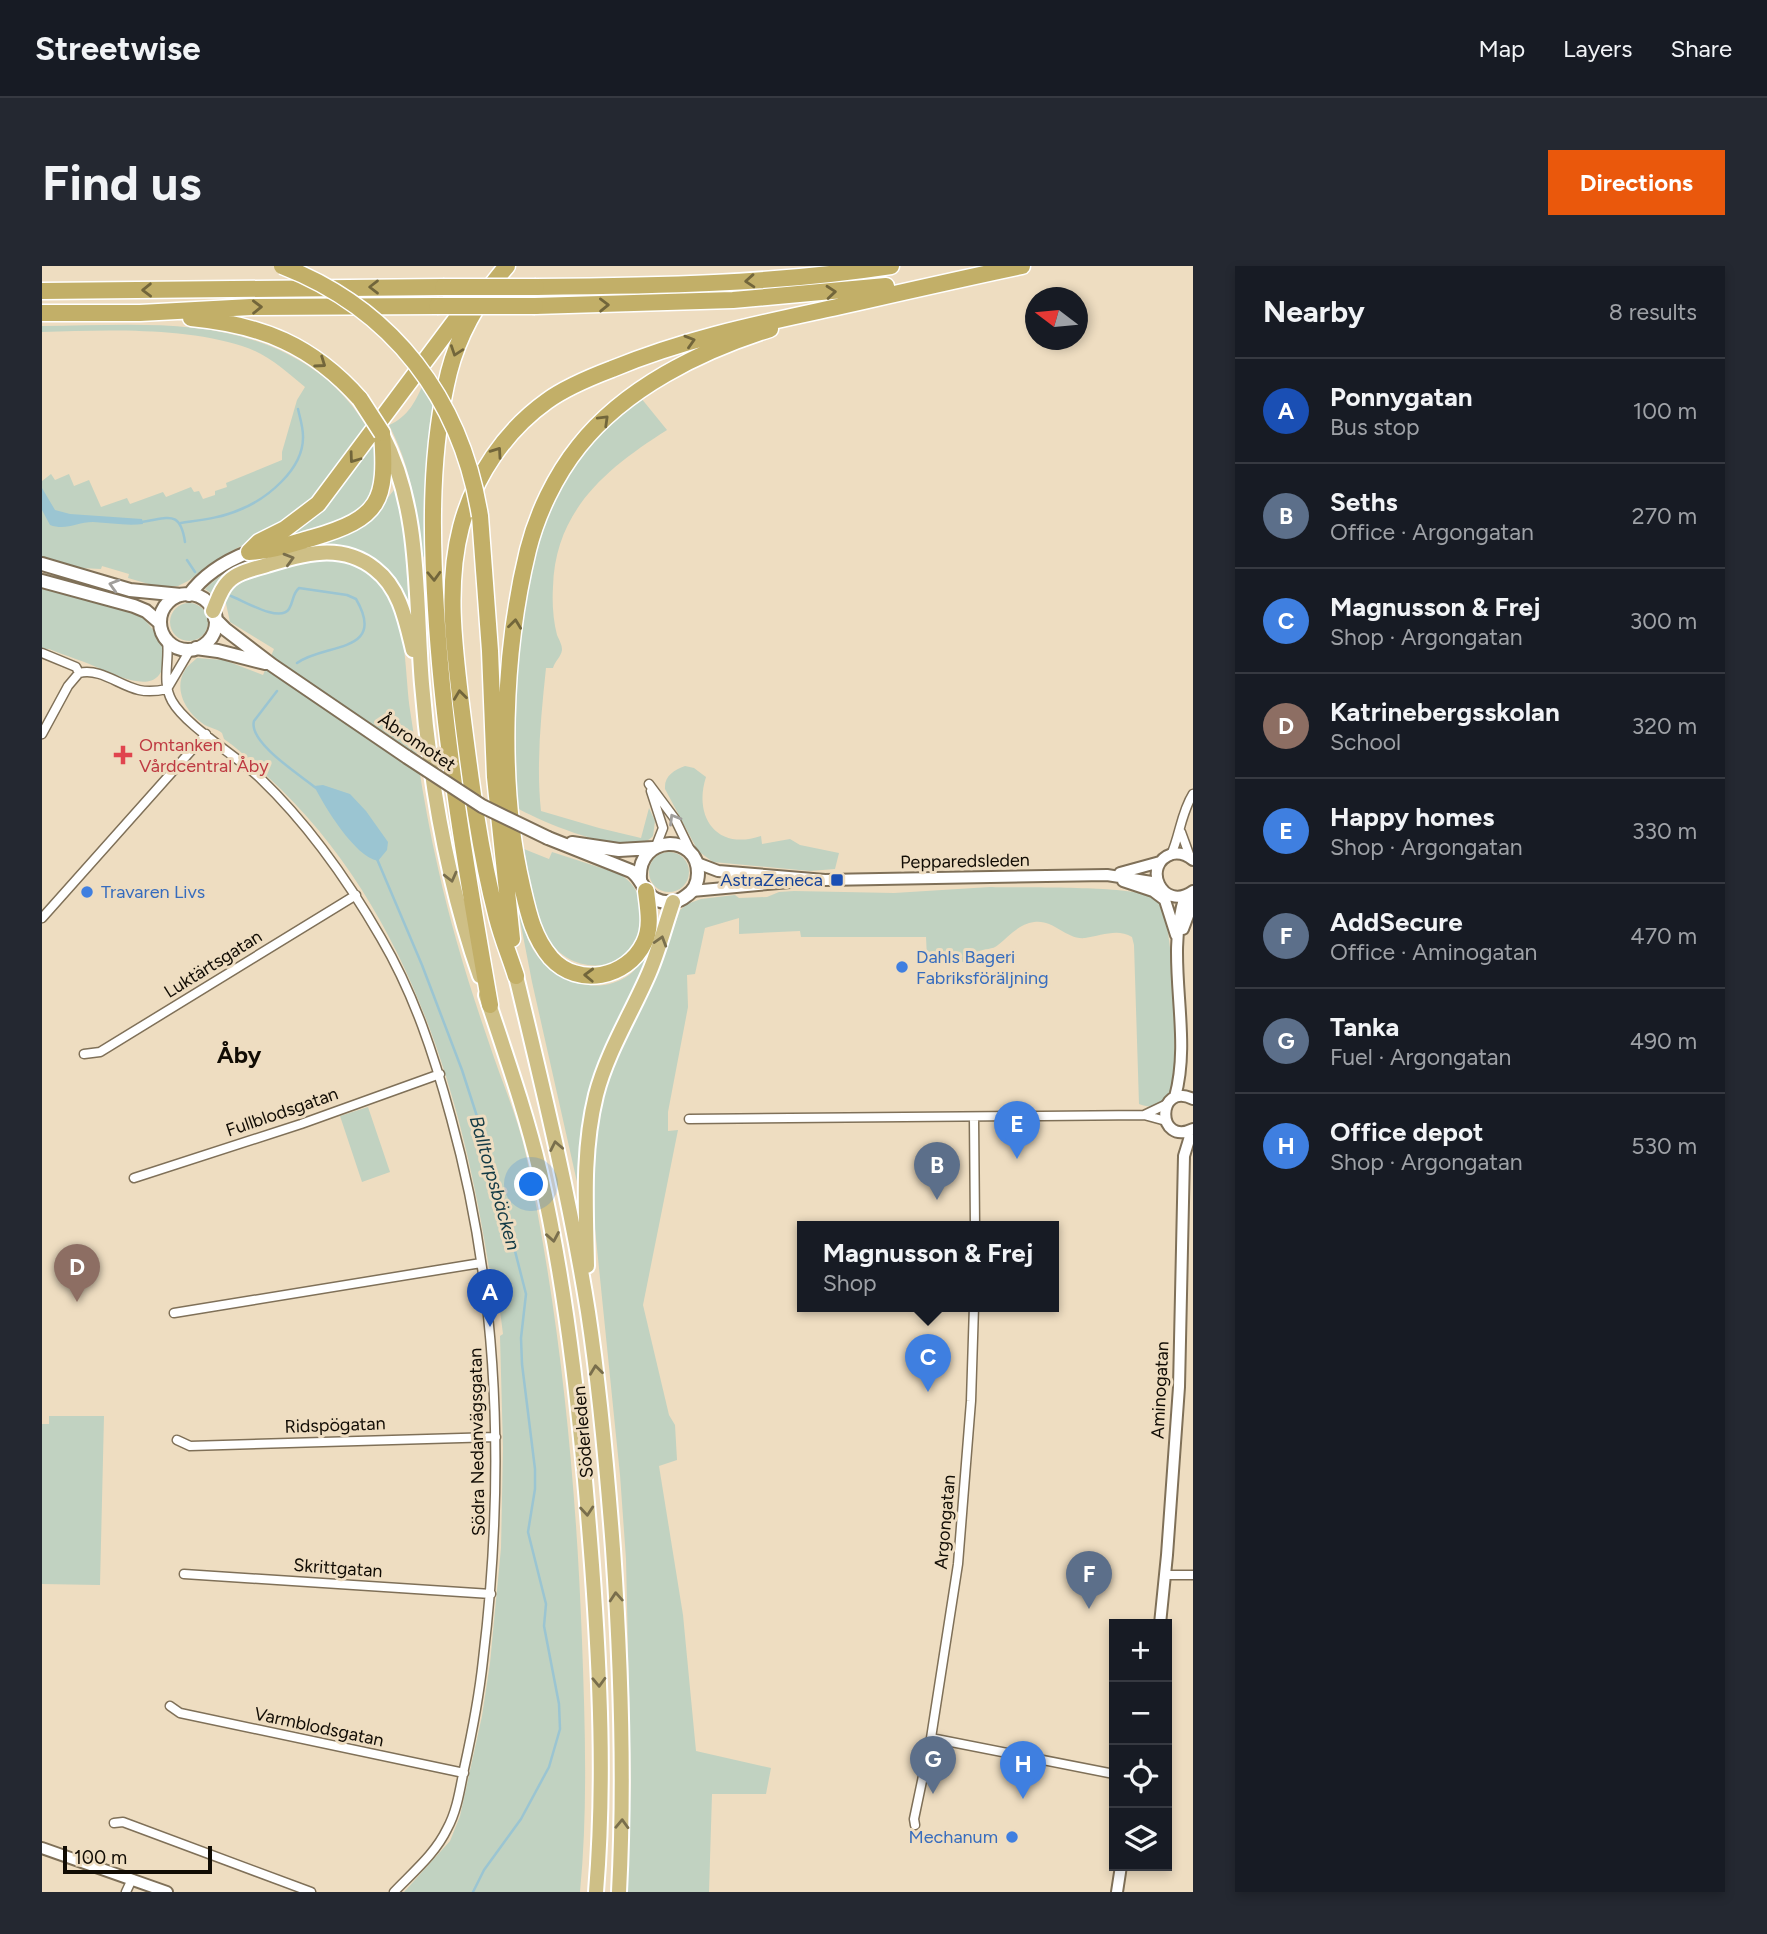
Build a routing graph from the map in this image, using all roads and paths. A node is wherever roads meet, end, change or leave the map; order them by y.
1 (282, 266) edge
2 (507, 266) edge
3 (891, 266) edge
4 (1022, 266) edge
5 (955, 279) junction
6 (42, 291) edge
7 (488, 291) junction
8 (839, 306) junction
9 (42, 313) edge
10 (140, 313) junction
11 (388, 454) junction
12 (250, 552) junction
13 (42, 564) edge
14 (42, 581) edge
15 (185, 595) junction
16 (214, 615) junction
17 (160, 624) junction
18 (167, 640) junction
19 (193, 649) junction
20 (42, 653) edge
21 (272, 665) junction
22 (79, 673) junction
23 (422, 685) junction
24 (167, 689) junction
25 (42, 734) edge
26 (206, 734) junction
27 (494, 736) junction
28 (506, 765) junction
29 (1193, 794) edge
30 (1181, 829) junction
31 (548, 838) junction
32 (654, 847) junction
33 (1171, 855) junction
34 (1191, 858) edge
35 (695, 859) junction
36 (1160, 862) junction
37 (1107, 875) junction
38 (825, 880) junction
39 (643, 885) junction
40 (1159, 885) junction
41 (692, 891) junction
42 (356, 895) junction
43 (1190, 896) edge
44 (1166, 900) junction
45 (673, 902) junction
46 (42, 918) edge
47 (1178, 941) junction
48 (516, 976) junction
49 (489, 1005) junction
50 (84, 1054) dead end
51 (1182, 1068) junction
52 (440, 1074) junction
53 (1193, 1099) edge
54 (1171, 1101) junction
55 (1143, 1115) junction
56 (974, 1118) junction
57 (689, 1119) dead end
58 (1169, 1125) junction
59 (1192, 1130) edge
60 (1184, 1156) junction
61 (134, 1178) dead end
62 (975, 1221) edge
63 (481, 1263) junction
64 (588, 1310) junction
65 (974, 1312) edge
66 (174, 1313) dead end
67 (496, 1437) junction
68 (177, 1440) dead end
69 (184, 1574) dead end
70 (1165, 1575) junction
71 (1193, 1575) edge
72 (491, 1594) junction
73 (1161, 1619) edge
74 (170, 1706) dead end
75 (931, 1738) junction
76 (464, 1773) junction
77 (1109, 1773) edge
78 (114, 1823) dead end
79 (915, 1825) dead end
80 (42, 1848) edge
81 (1120, 1871) edge
82 (132, 1879) junction
83 (126, 1892) edge
84 (167, 1892) edge
85 (311, 1892) edge
86 (394, 1892) edge
87 (596, 1892) edge
88 (619, 1892) edge
89 (1117, 1892) edge

1 - 27 highway, bridge
2 - 7 highway
3 -> 6 highway, bridge
4 - 5 highway
5 - 8 highway
10 -> 5 highway, bridge
7 -> 12 highway
7 -> 49 highway
28 -> 8 highway
48 -> 8 highway
9 - 10 highway
10 -> 11 highway, bridge
11 - 12 highway
11 - 23 highway
12 - 15 main road
15 -> 13 main road
14 - 17 main road
15 - 16 main road, Åbromotet
15 - 17 main road
16 - 19 main road
16 - 21 main road, Åbromotet
16 -> 23 highway
17 - 18 main road
18 - 19 main road, Åbromotet
18 - 24 street
19 - 21 main road, Åbromotet
19 - 24 street
20 - 22 street
21 - 31 main road, Åbromotet, bridge
22 - 24 street
22 - 25 street
23 -> 49 highway, Söderleden
24 - 26 street, Södra Nedanvägsgatan
26 - 42 street, Södra Nedanvägsgatan
26 - 46 street
27 - 28 highway
27 - 48 highway
39 -> 28 highway
29 - 30 street
30 - 33 street
30 - 34 street
31 - 32 main road, Åbromotet
31 - 39 main road, Åbromotet
32 - 35 main road, Åbromotet
35 -> 32 street
32 - 39 main road
33 - 34 street
33 - 36 street, Pepparedsleden
35 - 38 street, Pepparedsleden
35 - 41 main road
36 - 37 street, Pepparedsleden
36 - 40 street
37 - 38 street, Pepparedsleden
37 - 40 street, Pepparedsleden
37 - 44 street
38 - 41 street, Pepparedsleden
39 - 45 main road, Åbromotet
40 - 43 street, Pepparedsleden
40 - 44 street
41 - 45 main road
42 - 50 street, Luktärtsgatan
42 - 52 street, Södra Nedanvägsgatan
43 - 47 street
44 - 47 street
64 -> 45 highway
47 - 51 street
64 -> 48 highway, Söderleden
49 -> 87 highway, Söderleden
51 - 53 street
51 - 54 street
52 - 61 street, Fullblodsgatan
52 - 63 street, Södra Nedanvägsgatan
53 - 54 street
54 - 55 street
54 - 58 street
55 - 56 street
55 - 58 street
56 - 57 street
56 - 62 street
58 - 59 street
58 - 60 street, Aminogatan
59 - 60 street, Aminogatan
60 - 70 street, Aminogatan
63 - 66 street
63 - 67 street, Södra Nedanvägsgatan
88 -> 64 highway, Söderleden
65 - 75 street, Argongatan
67 - 68 street, Ridspögatan
67 - 72 street, Södra Nedanvägsgatan
69 - 72 street, Skrittgatan
70 - 71 street
70 - 73 street, Aminogatan
72 - 76 street, Södra Nedanvägsgatan
74 - 76 street, Varmblodsgatan
75 - 77 street
75 - 79 street, Argongatan
76 - 86 street, Södra Nedanvägsgatan
78 - 85 street
80 - 82 street
81 - 89 street
82 - 83 street
82 - 84 street

